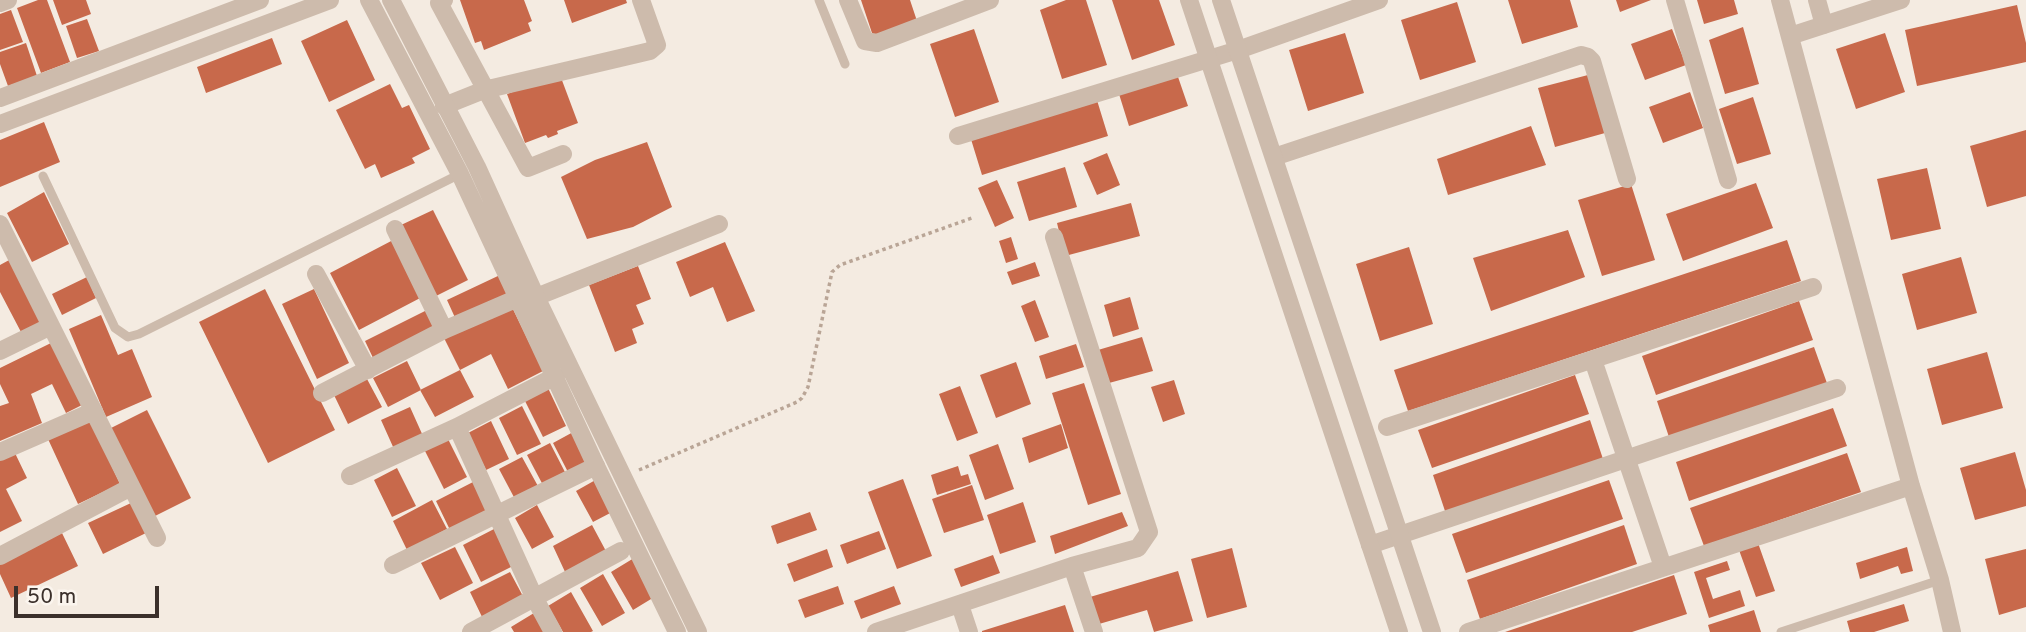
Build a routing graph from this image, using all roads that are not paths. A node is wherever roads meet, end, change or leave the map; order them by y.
1 (8, 0) edge
2 (260, 0) edge
3 (330, 0) edge
4 (369, 0) edge
5 (391, 0) edge
6 (444, 0) edge
7 (641, 0) edge
8 (819, 0) edge
9 (848, 0) edge
10 (990, 0) edge
11 (1189, 0) edge
12 (1221, 0) edge
13 (1379, 0) edge
14 (1675, 0) edge
15 (1780, 0) edge
16 (1817, 0) edge
17 (1901, 0) edge
18 (0, 3) edge
19 (1824, 25) junction
20 (1790, 36) junction
21 (1238, 50) junction
22 (1209, 59) junction
23 (845, 64) dead end
24 (484, 90) junction
25 (0, 98) edge
26 (444, 106) junction
27 (0, 124) edge
28 (958, 136) dead end
29 (563, 154) dead end
30 (1273, 157) junction
31 (460, 174) junction
32 (43, 176) dead end
33 (1627, 179) dead end
34 (1728, 180) dead end
35 (0, 224) edge
36 (719, 224) dead end
37 (395, 229) dead end
38 (1054, 237) dead end
39 (6, 251) edge
40 (316, 274) dead end
41 (1813, 288) dead end
42 (536, 297) junction
43 (518, 298) junction
44 (51, 326) junction
45 (444, 330) junction
46 (0, 351) edge
47 (1593, 360) junction
48 (368, 370) junction
49 (556, 376) junction
50 (1837, 388) dead end
51 (322, 393) dead end
52 (94, 411) junction
53 (457, 427) junction
54 (1387, 427) dead end
55 (0, 452) edge
56 (1626, 459) junction
57 (596, 466) junction
58 (350, 476) dead end
59 (1911, 486) junction
60 (131, 487) junction
61 (497, 516) junction
62 (1400, 536) junction
63 (156, 538) dead end
64 (1370, 545) junction
65 (621, 551) dead end
66 (0, 556) edge
67 (393, 565) dead end
68 (1072, 566) junction
69 (1663, 567) junction
70 (1940, 580) junction
71 (535, 600) junction
72 (960, 604) junction
73 (471, 632) edge
74 (553, 632) edge
75 (677, 632) edge
76 (698, 632) edge
77 (877, 632) edge
78 (969, 632) edge
79 (1094, 632) edge
80 (1399, 632) edge
81 (1432, 632) edge
82 (1468, 632) edge
83 (1781, 632) edge
84 (1952, 632) edge

1 - 18 street
2 - 25 street
3 - 27 street
4 - 31 street
5 - 26 street
6 - 24 street
7 - 24 street
8 - 23 lane
9 - 10 street
11 - 22 street
12 - 21 street
13 - 21 street
14 - 34 street
15 - 20 street
16 - 19 street
17 - 19 street
19 - 20 street
20 - 59 street
21 - 22 street
21 - 30 street
22 - 28 street
22 - 64 street
24 - 26 street
24 - 29 street
26 - 42 street
30 - 33 street
30 - 62 street
31 - 32 lane
31 - 43 street
35 - 39 street
36 - 42 street
37 - 45 street
38 - 68 street
39 - 44 street
40 - 48 street
41 - 47 street
42 - 76 street
43 - 45 street
43 - 49 street
44 - 46 street
44 - 52 street
45 - 48 street
47 - 54 street
47 - 56 street
48 - 51 street
49 - 53 street
49 - 57 street
50 - 56 street
52 - 55 street
52 - 60 street
53 - 58 street
53 - 61 street
56 - 62 street
56 - 69 street
57 - 61 street
57 - 75 street
59 - 69 street
59 - 70 street
60 - 63 street
60 - 66 street
61 - 67 street
61 - 71 street
62 - 64 street
62 - 81 street
64 - 80 street
65 - 71 street
68 - 72 street
68 - 79 street
69 - 82 street
70 - 83 lane
70 - 84 street
71 - 73 street
71 - 74 street
72 - 77 street
72 - 78 street

